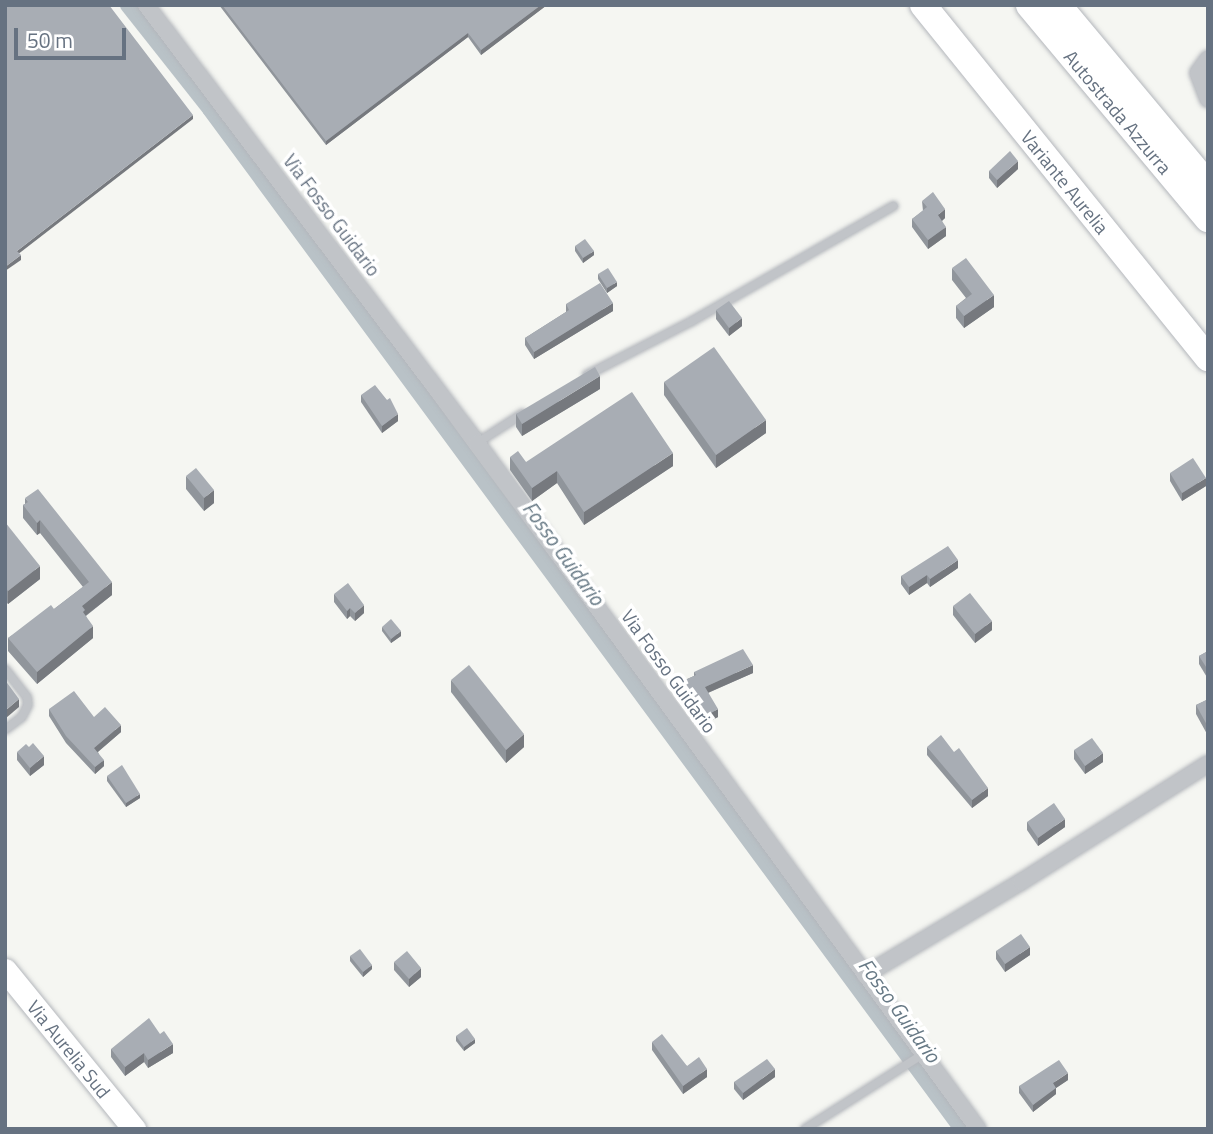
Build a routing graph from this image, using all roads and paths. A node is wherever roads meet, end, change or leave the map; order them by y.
1 (146, 5) edge
2 (923, 5) edge
3 (945, 5) edge
4 (1030, 5) edge
5 (1057, 5) edge
6 (1208, 59) edge
7 (1208, 99) edge
8 (1208, 186) edge
9 (894, 206) dead end
10 (1208, 218) edge
11 (1208, 332) edge
12 (1208, 358) edge
13 (581, 379) edge
14 (534, 407) edge
15 (477, 443) junction
16 (5, 669) edge
17 (5, 730) edge
18 (1208, 764) edge
19 (5, 970) edge
20 (865, 975) junction
21 (921, 1056) junction
22 (134, 1129) edge
23 (805, 1129) edge
24 (978, 1129) edge

1 - 15 street, Via Fosso Guidario
2 - 12 highway, Variante Aurelia
3 - 11 highway, Variante Aurelia
4 - 10 highway, Autostrada Azzurra
5 - 8 highway, Autostrada Azzurra
6 - 7 street
9 - 13 lane
14 - 15 lane
15 - 20 street, Via Fosso Guidario
16 - 17 lane
18 - 20 street
19 - 22 main road, Via Aurelia Sud
20 - 21 street, Via Fosso Guidario
21 - 23 lane
21 - 24 street, Via Fosso Guidario

